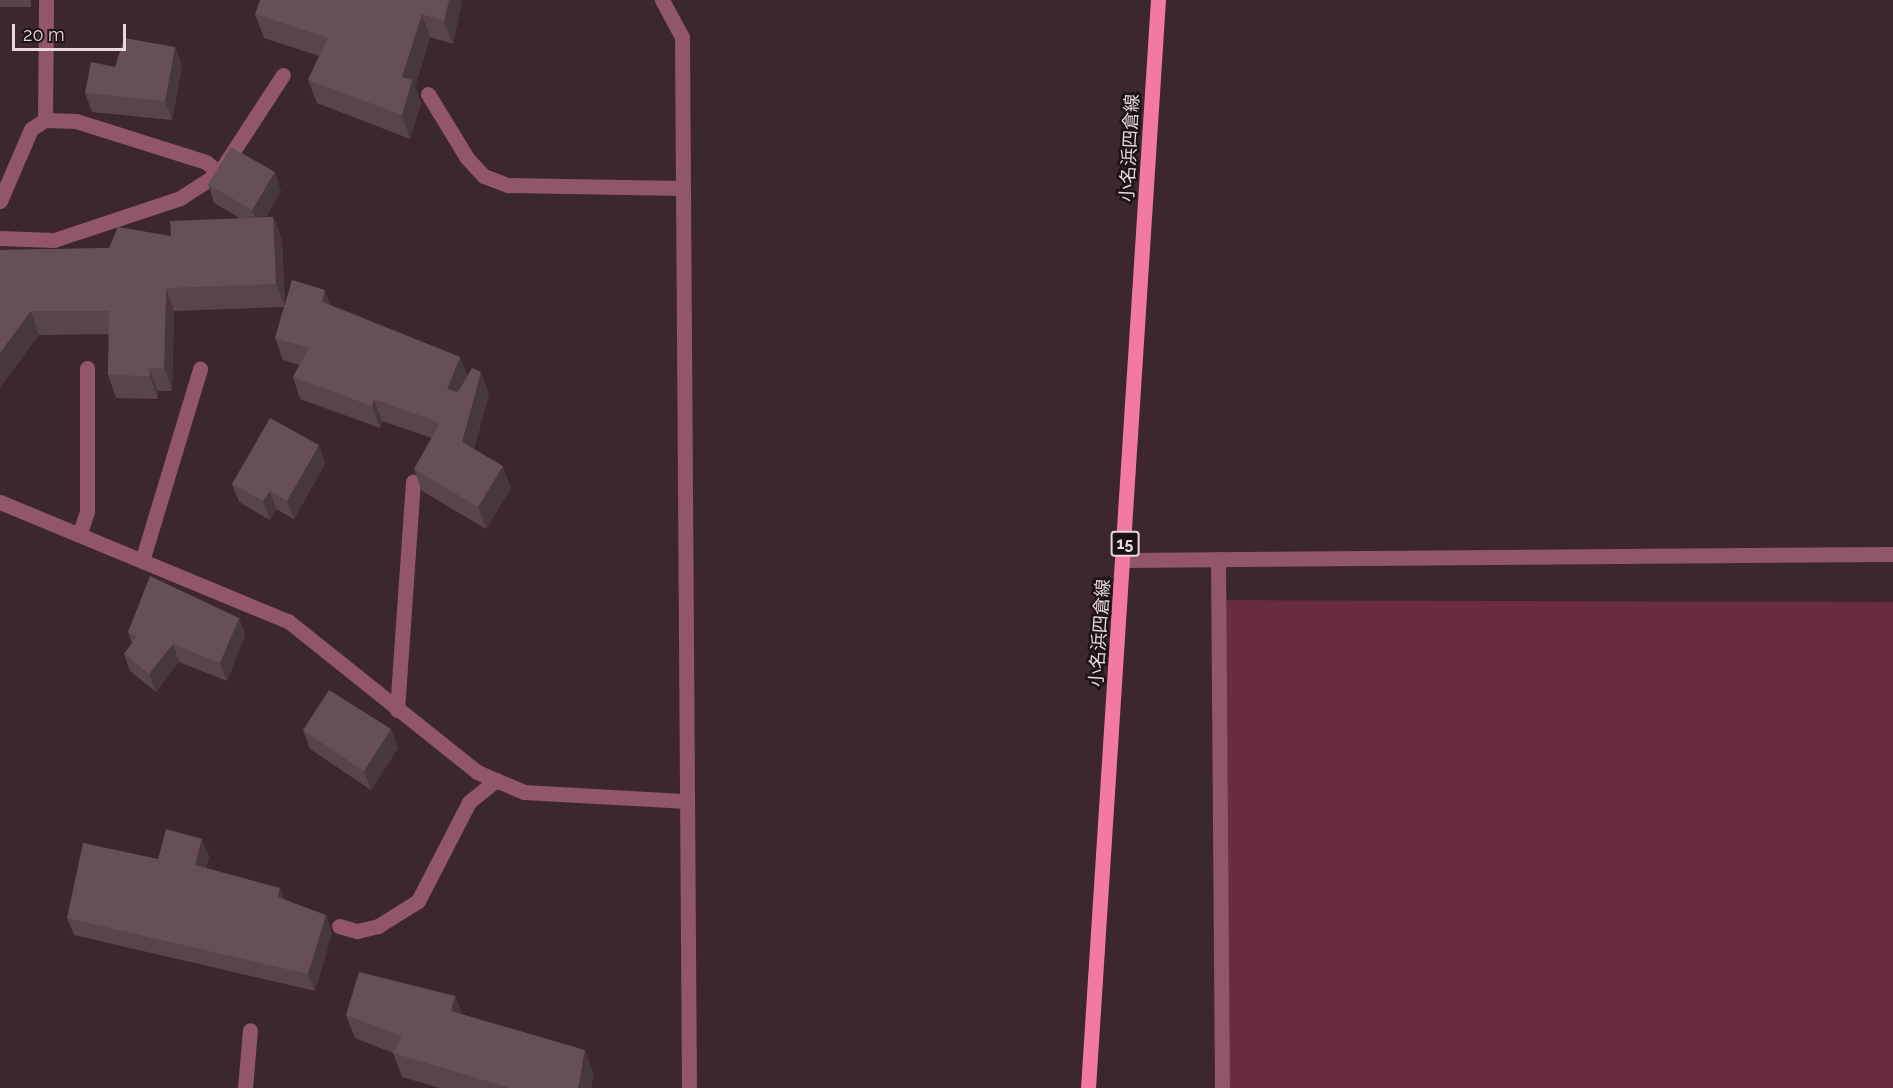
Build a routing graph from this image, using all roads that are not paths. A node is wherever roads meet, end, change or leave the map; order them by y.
1 (46, 0) edge
2 (662, 0) edge
3 (1158, 0) edge
4 (283, 75) dead end
5 (428, 94) dead end
6 (45, 120) junction
7 (219, 172) junction
8 (683, 188) junction
9 (0, 201) edge
10 (0, 238) edge
11 (87, 368) dead end
12 (200, 369) dead end
13 (413, 482) edge
14 (0, 502) edge
15 (79, 535) junction
16 (1893, 554) edge
17 (1218, 559) junction
18 (1124, 560) junction
19 (142, 561) junction
20 (397, 711) junction
21 (496, 780) junction
22 (683, 801) junction
23 (339, 926) dead end
24 (250, 1030) dead end
25 (245, 1088) edge
26 (689, 1088) edge
27 (1088, 1088) edge
28 (1222, 1088) edge

1 - 6 street
2 - 8 street
3 - 18 main road, 小名浜四倉線 / 15
4 - 7 street
5 - 8 street
6 - 7 street
6 - 9 street
7 - 10 street
8 - 22 street
11 - 15 street
12 - 19 street
13 - 20 street
14 - 15 street
15 - 19 street
16 - 17 street
17 - 18 street
17 - 28 street
18 - 27 main road, 小名浜四倉線 / 15
19 - 20 street
20 - 21 street
21 - 22 street
21 - 23 street
22 - 26 street
24 - 25 street

